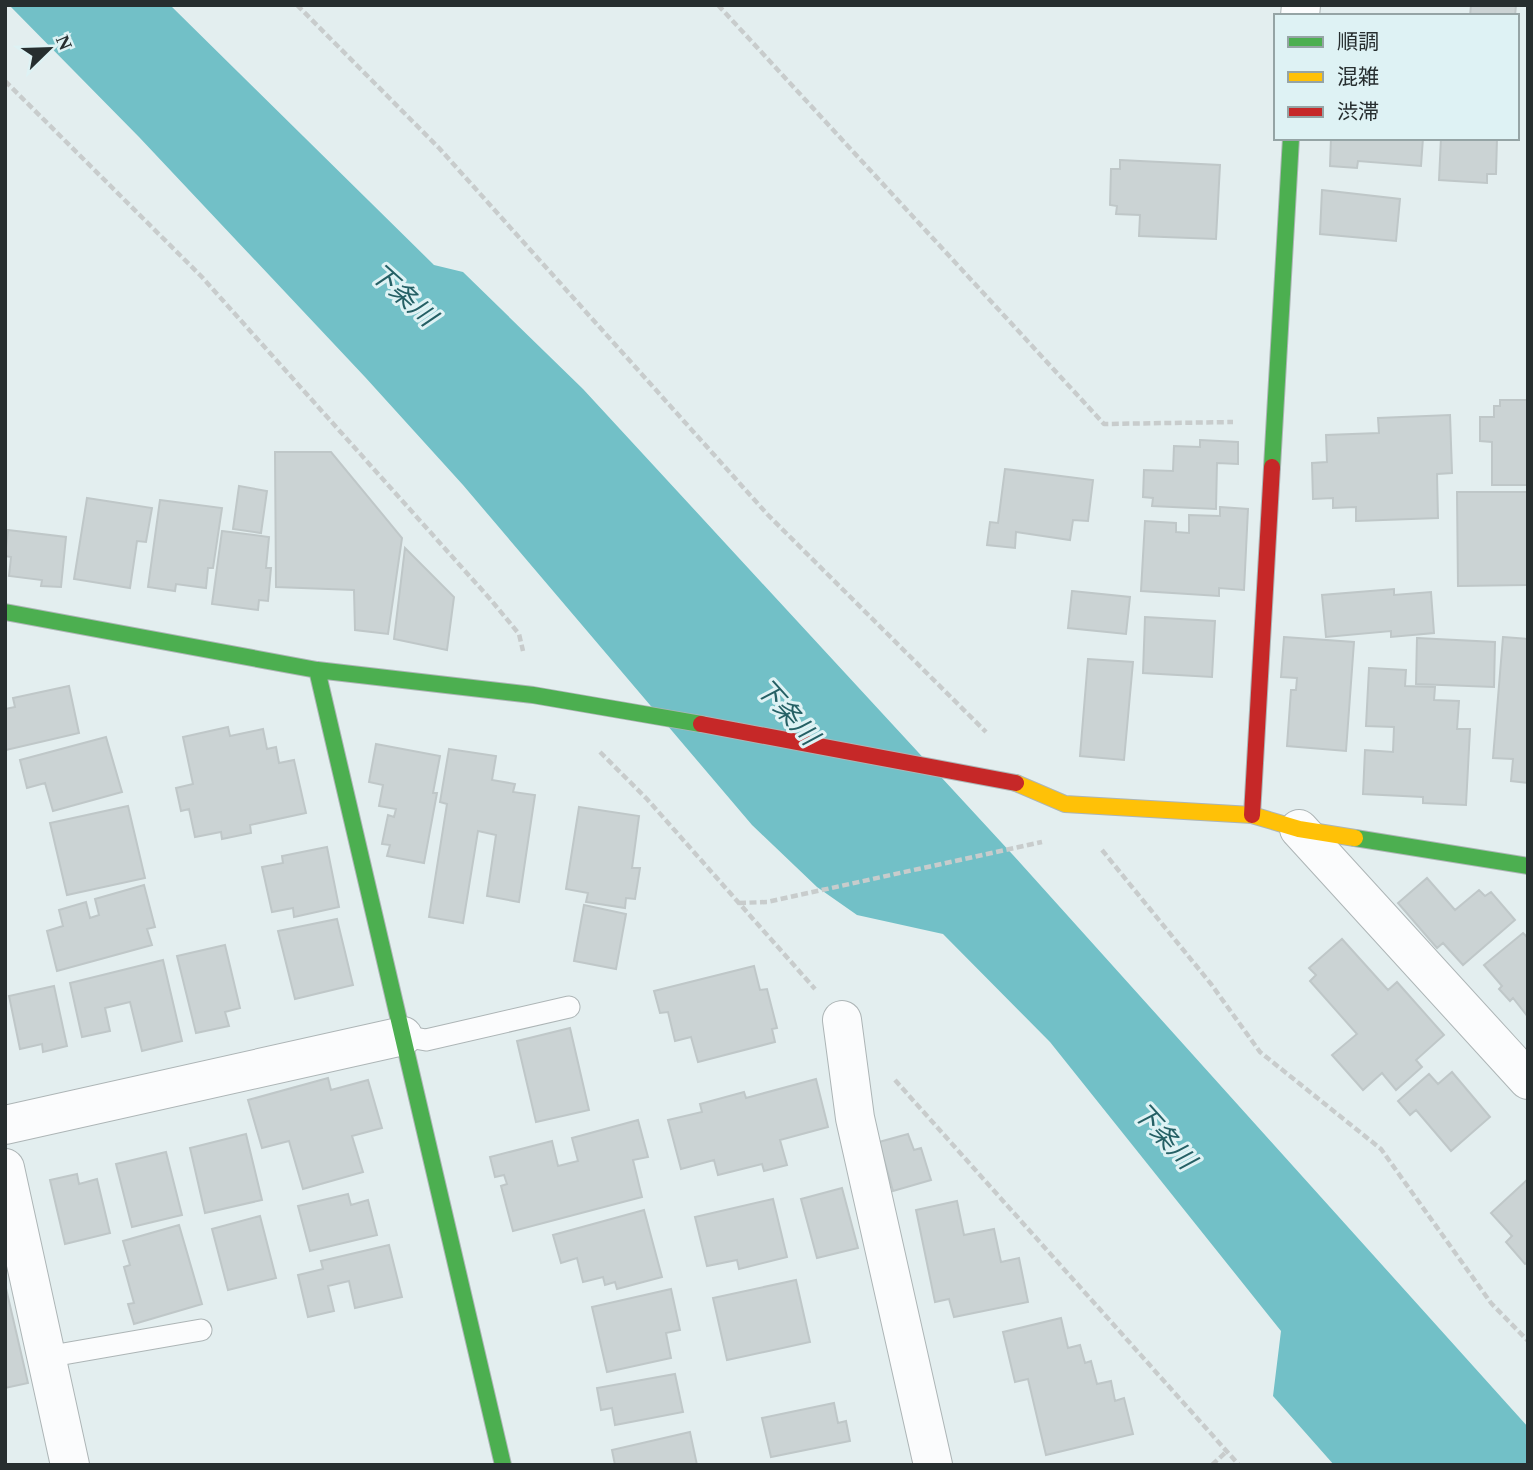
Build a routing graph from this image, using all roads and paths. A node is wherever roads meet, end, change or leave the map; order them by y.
1 (297, 5) edge
2 (718, 5) edge
3 (5, 81) edge
4 (1292, 140) edge
5 (1275, 421) junction
6 (5, 612) edge
7 (317, 670) junction
8 (533, 695) junction
9 (559, 698) junction
10 (993, 739) dead end
11 (1065, 804) junction
12 (1252, 815) junction
13 (1299, 830) junction
14 (1047, 841) dead end
15 (1528, 866) edge
16 (739, 903) junction
17 (569, 1007) dead end
18 (842, 1020) joint
19 (403, 1036) junction
20 (891, 1075) dead end
21 (1528, 1080) edge
22 (5, 1125) edge
23 (5, 1168) edge
24 (201, 1329) dead end
25 (1528, 1341) edge
26 (46, 1357) junction
27 (1227, 1451) junction
28 (70, 1465) edge
29 (503, 1465) edge
30 (933, 1465) edge
31 (1212, 1465) edge
32 (1239, 1465) edge

1 - 10 path
2 - 5 path
3 - 8 path
4 - 5 street
5 - 12 street
6 - 7 street
7 - 8 street
7 - 19 street
8 - 9 street
9 - 11 street
9 - 16 path
11 - 12 street
11 - 25 path
12 - 13 street
13 - 15 street
13 - 21 street
14 - 16 path
16 - 18 path
17 - 19 lane
18 - 30 street
19 - 22 street
19 - 29 street
20 - 27 path
23 - 26 street
24 - 26 lane
26 - 28 street
27 - 31 path
27 - 32 path

